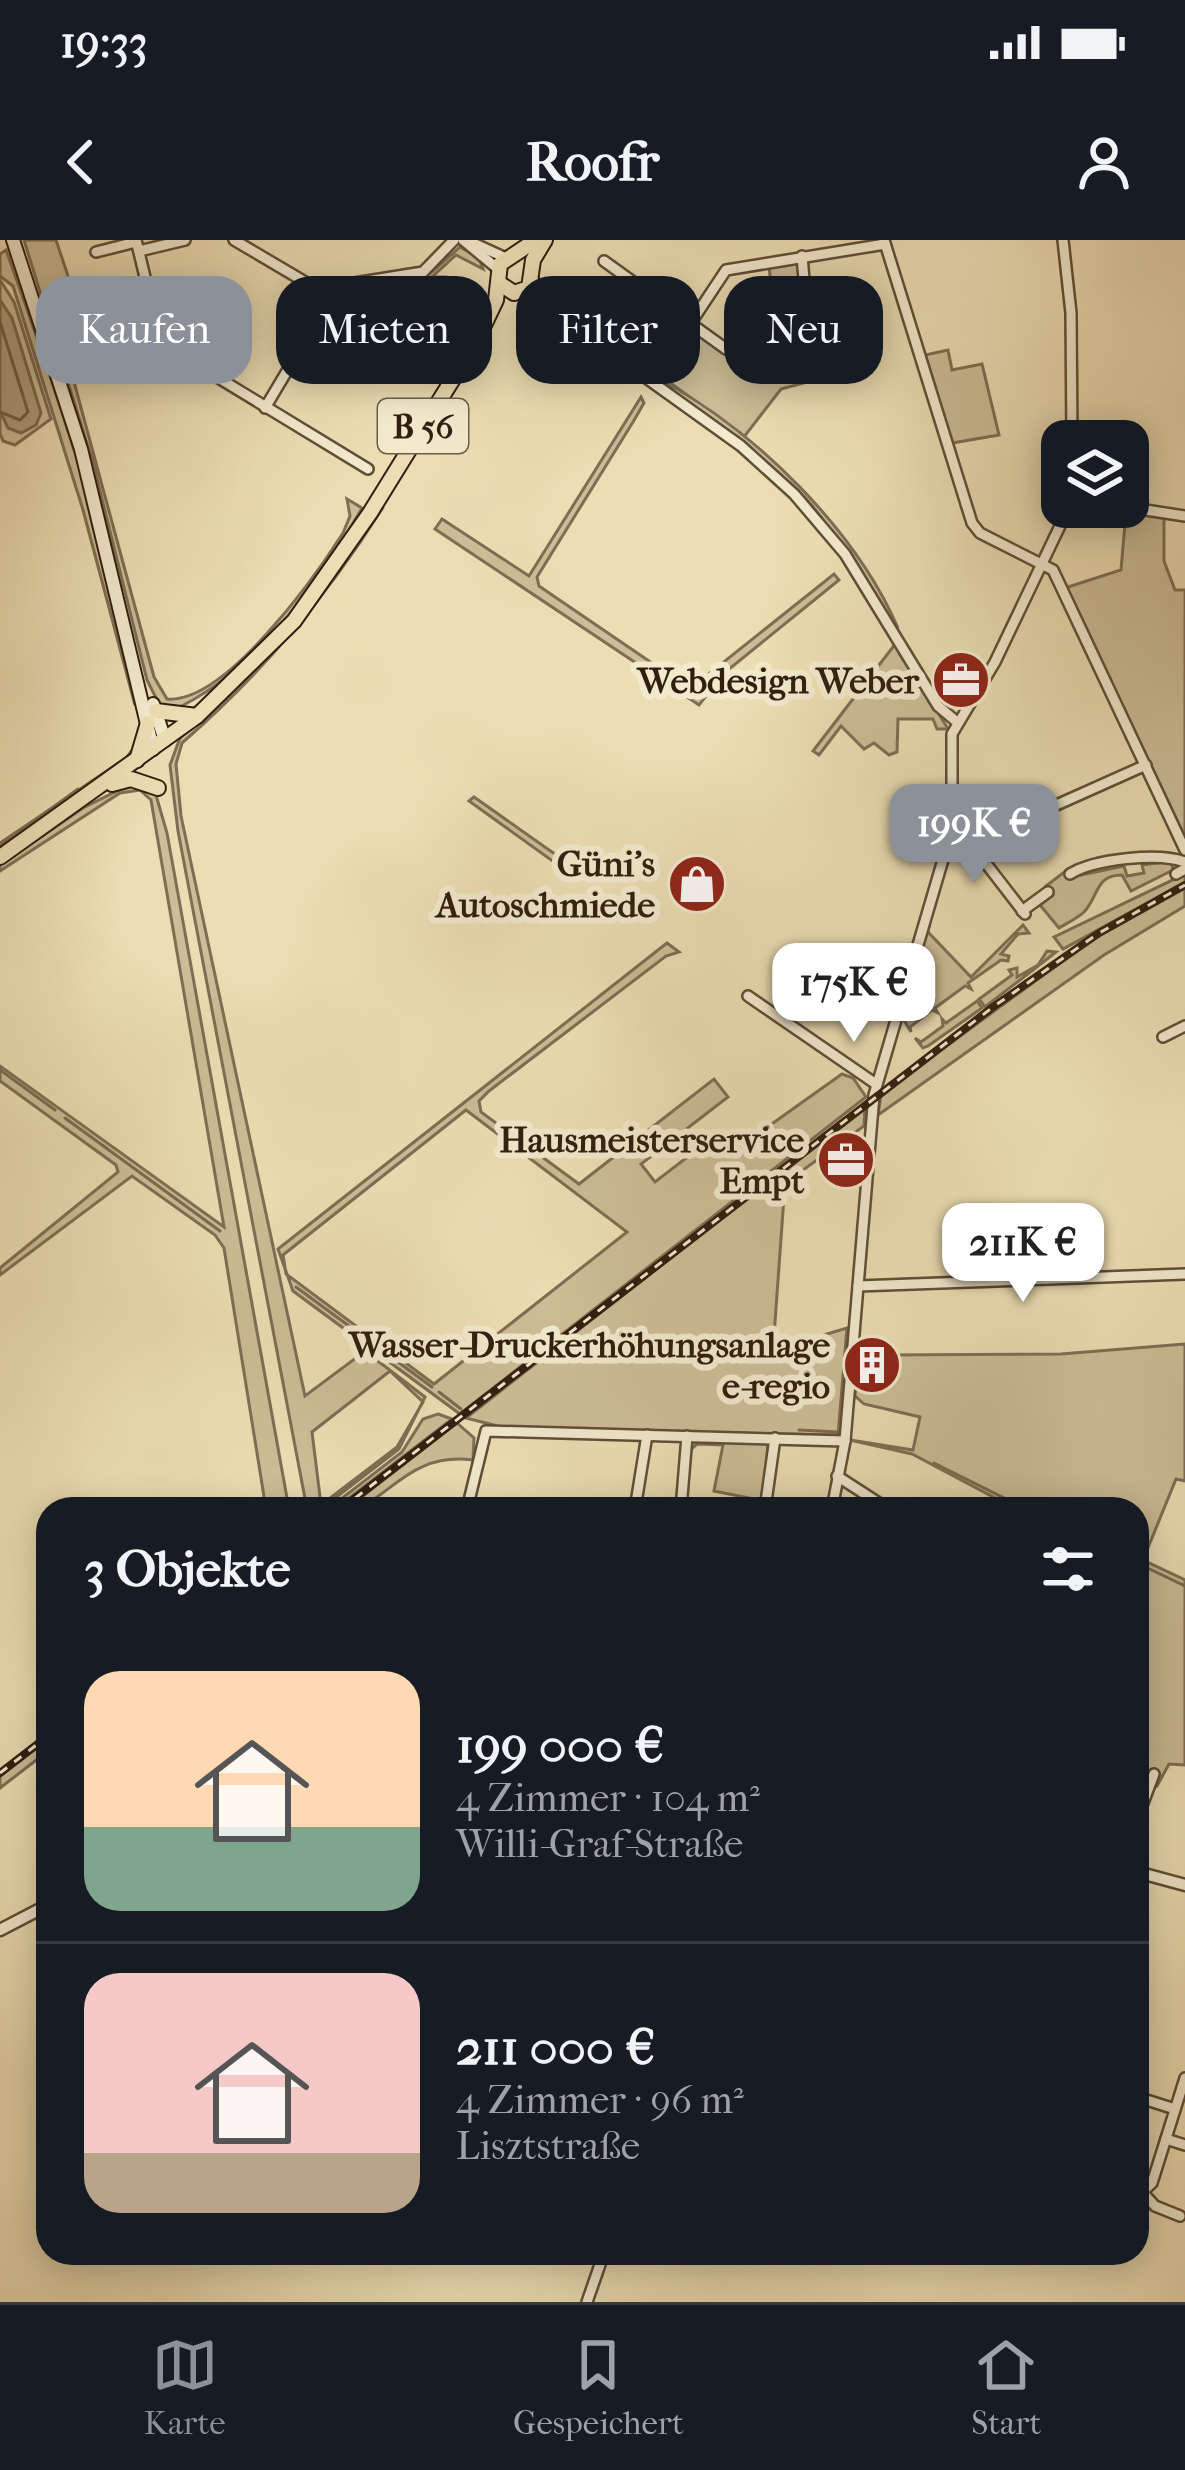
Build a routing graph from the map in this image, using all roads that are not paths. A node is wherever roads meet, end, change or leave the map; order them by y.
1 (13, 240) edge
2 (185, 240) edge
3 (234, 240) edge
4 (454, 240) edge
5 (465, 240) edge
6 (541, 240) edge
7 (1063, 240) edge
8 (884, 242) edge
9 (137, 244) edge
10 (260, 246) edge
11 (96, 252) dead end
12 (802, 256) junction
13 (604, 261) dead end
14 (505, 266) junction
15 (144, 276) edge
16 (304, 276) edge
17 (396, 276) edge
18 (517, 276) edge
19 (517, 276) edge
20 (528, 276) edge
21 (625, 276) edge
22 (804, 276) edge
23 (516, 295) edge
24 (492, 300) edge
25 (700, 306) edge
26 (492, 323) edge
27 (226, 384) edge
28 (280, 384) edge
29 (450, 384) edge
30 (658, 384) edge
31 (265, 409) junction
32 (1072, 420) edge
33 (368, 469) dead end
34 (1149, 511) edge
35 (1185, 516) edge
36 (1059, 528) edge
37 (1042, 562) junction
38 (197, 716) junction
39 (152, 717) junction
40 (957, 722) junction
41 (159, 744) junction
42 (137, 760) junction
43 (1146, 765) junction
44 (101, 786) junction
45 (158, 788) dead end
46 (1052, 807) dead end
47 (952, 829) junction
48 (1185, 850) edge
49 (0, 857) edge
50 (1182, 868) edge
51 (1070, 874) dead end
52 (1048, 892) dead end
53 (748, 996) dead end
54 (1185, 1026) edge
55 (1163, 1037) dead end
56 (876, 1084) junction
57 (1185, 1274) edge
58 (858, 1286) junction
59 (646, 1435) junction
60 (687, 1436) junction
61 (775, 1438) junction
62 (845, 1441) junction
63 (837, 1476) junction
64 (470, 1497) edge
65 (636, 1497) edge
66 (682, 1497) edge
67 (767, 1497) edge
68 (834, 1497) edge
69 (870, 1497) edge
70 (1154, 1774) dead end
71 (1149, 1787) edge
72 (1149, 1875) edge
73 (1185, 1885) edge
74 (36, 1911) edge
75 (0, 1930) edge
76 (1185, 2078) edge
77 (1149, 2101) edge
78 (1175, 2109) junction
79 (1166, 2139) junction
80 (1185, 2145) edge
81 (1149, 2177) edge
82 (1149, 2201) edge
83 (1180, 2216) dead end
84 (600, 2265) edge
85 (587, 2302) edge

1 - 39 main road
2 - 9 street
3 - 10 street
4 - 17 street
5 - 14 street
6 - 14 main road, B 56
6 - 20 main road, B 56
7 - 32 street
8 - 12 street
8 - 37 street
9 - 11 street
9 - 15 street
10 - 16 street
12 - 22 street
12 - 25 street
13 - 21 street
14 - 18 main road
14 - 19 main road
14 - 24 main road, B 56
23 - 26 main road, B 56
27 - 31 street
28 - 31 street
29 - 38 main road, B 56
30 - 40 street
31 - 33 street
34 - 35 street
36 - 37 street
37 - 40 street
37 - 43 street
38 - 39 main road
38 - 41 main road, B 56
39 - 41 main road
39 - 42 main road
40 - 47 street
41 - 42 main road, B 56
42 - 44 main road, B 56
43 - 46 street
43 - 48 street
44 - 45 main road
44 - 49 main road, B 56
47 - 52 street
47 - 56 street
50 - 51 street
53 - 56 street
54 - 55 street
56 - 58 street
57 - 58 street
58 - 62 street
59 - 60 street
59 - 64 street
59 - 65 street
60 - 61 street
60 - 66 street
61 - 62 street
61 - 67 street
62 - 63 street
63 - 68 street
63 - 69 street
70 - 71 street
72 - 73 street
74 - 75 street
76 - 78 street
77 - 78 street
78 - 79 street
79 - 80 street
79 - 81 street
82 - 83 street
84 - 85 street

